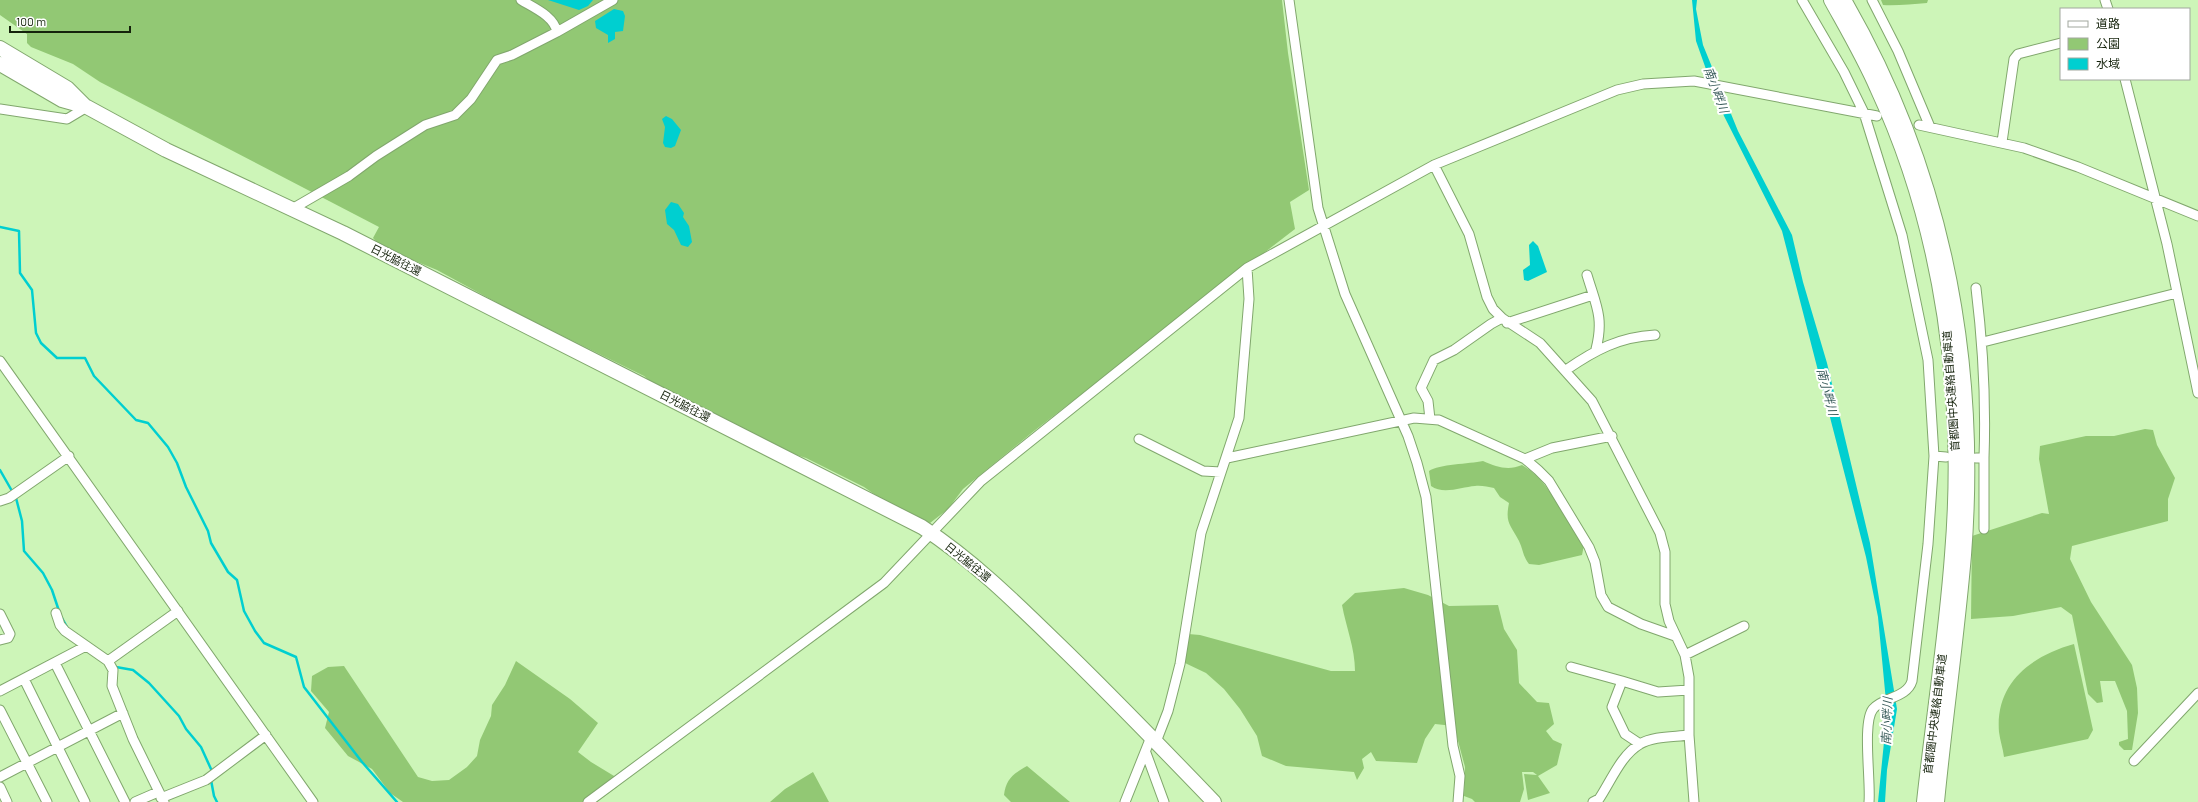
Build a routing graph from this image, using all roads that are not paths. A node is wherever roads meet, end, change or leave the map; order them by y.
1 (521, 0) edge
2 (613, 0) edge
3 (1289, 0) edge
4 (1802, 0) edge
5 (1831, 0) edge
6 (1844, 0) edge
7 (1872, 0) edge
8 (557, 32) junction
9 (2060, 43) edge
10 (0, 48) edge
11 (0, 64) edge
12 (2125, 80) edge
13 (87, 107) junction
14 (0, 109) edge
15 (1864, 113) junction
16 (1877, 116) dead end
17 (1919, 125) dead end
18 (1930, 127) junction
19 (2002, 142) junction
20 (1434, 165) junction
21 (2155, 199) junction
22 (292, 209) junction
23 (2198, 216) edge
24 (1323, 225) junction
25 (1247, 268) junction
26 (1587, 275) dead end
27 (1976, 288) dead end
28 (2177, 293) junction
29 (1593, 295) junction
30 (1504, 321) junction
31 (1655, 335) dead end
32 (1983, 342) junction
33 (1596, 349) junction
34 (0, 361) edge
35 (1566, 370) junction
36 (2198, 393) edge
37 (1430, 419) junction
38 (1401, 421) junction
39 (1612, 436) junction
40 (1139, 439) dead end
41 (69, 456) junction
42 (1934, 456) junction
43 (1946, 457) dead end
44 (1227, 458) junction
45 (1525, 459) junction
46 (1221, 472) junction
47 (0, 501) edge
48 (1984, 529) dead end
49 (932, 534) junction
50 (178, 611) junction
51 (56, 613) dead end
52 (0, 614) edge
53 (1744, 626) dead end
54 (1675, 636) junction
55 (0, 640) edge
56 (86, 646) junction
57 (1685, 655) junction
58 (108, 661) junction
59 (55, 664) junction
60 (1571, 667) dead end
61 (24, 679) junction
62 (1622, 681) junction
63 (1689, 690) junction
64 (0, 691) edge
65 (2198, 693) edge
66 (0, 710) edge
67 (123, 713) junction
68 (90, 731) junction
69 (266, 735) junction
70 (1689, 735) junction
71 (1153, 739) junction
72 (1640, 744) junction
73 (59, 747) junction
74 (1146, 753) junction
75 (2134, 761) dead end
76 (28, 763) junction
77 (0, 777) edge
78 (0, 787) edge
79 (161, 797) edge
80 (7, 802) edge
81 (47, 802) edge
82 (85, 802) edge
83 (125, 802) edge
84 (135, 802) edge
85 (313, 802) edge
86 (588, 802) edge
87 (1125, 802) edge
88 (1164, 802) edge
89 (1214, 802) edge
90 (1458, 802) edge
91 (1593, 802) edge
92 (1694, 802) edge
93 (1869, 802) edge
94 (1924, 802) edge
95 (1937, 802) edge

1 - 8 street
2 - 8 street
3 - 24 street
4 - 15 street
5 - 94 highway, 首都圏中央連絡自動車道
6 - 95 highway, 首都圏中央連絡自動車道
7 - 18 street
8 - 22 street
9 - 19 street
10 - 13 highway
11 - 13 highway
12 - 21 street
13 - 14 street
13 - 22 highway, 日光脇往還
15 - 16 street
15 - 20 street
15 - 42 street
17 - 18 street
18 - 19 street
19 - 21 street
20 - 24 street
20 - 30 street
21 - 23 street
21 - 28 street
22 - 49 highway, 日光脇往還
24 - 25 street
24 - 38 street
25 - 44 street
25 - 49 street
26 - 29 street
27 - 32 street
28 - 32 street
28 - 36 street
29 - 30 street
29 - 33 street
30 - 35 street
30 - 37 street
31 - 33 street
32 - 48 street
33 - 35 street
34 - 41 street
35 - 39 street
37 - 38 street
37 - 45 street
38 - 44 street
38 - 90 street
39 - 45 street
39 - 54 street
40 - 46 street
41 - 47 street
41 - 50 street
42 - 43 street
42 - 93 street
44 - 46 street
45 - 54 street
46 - 71 street
49 - 71 highway, 日光脇往還
49 - 86 street
50 - 58 street
50 - 69 street
51 - 56 street
52 - 55 street
53 - 57 street
54 - 57 street
56 - 58 street
56 - 59 street
57 - 63 street
58 - 67 street
59 - 61 street
59 - 68 street
60 - 62 street
61 - 64 street
61 - 73 street
62 - 63 street
62 - 72 street
63 - 70 street
65 - 75 street
66 - 76 street
67 - 68 street
67 - 79 street
68 - 73 street
68 - 83 street
69 - 79 street
69 - 85 street
70 - 72 street
70 - 92 street
71 - 74 street
71 - 89 highway, 日光脇往還
72 - 91 street
73 - 76 street
73 - 82 street
74 - 87 street
74 - 88 street
76 - 77 street
76 - 81 street
78 - 80 street
79 - 84 street

